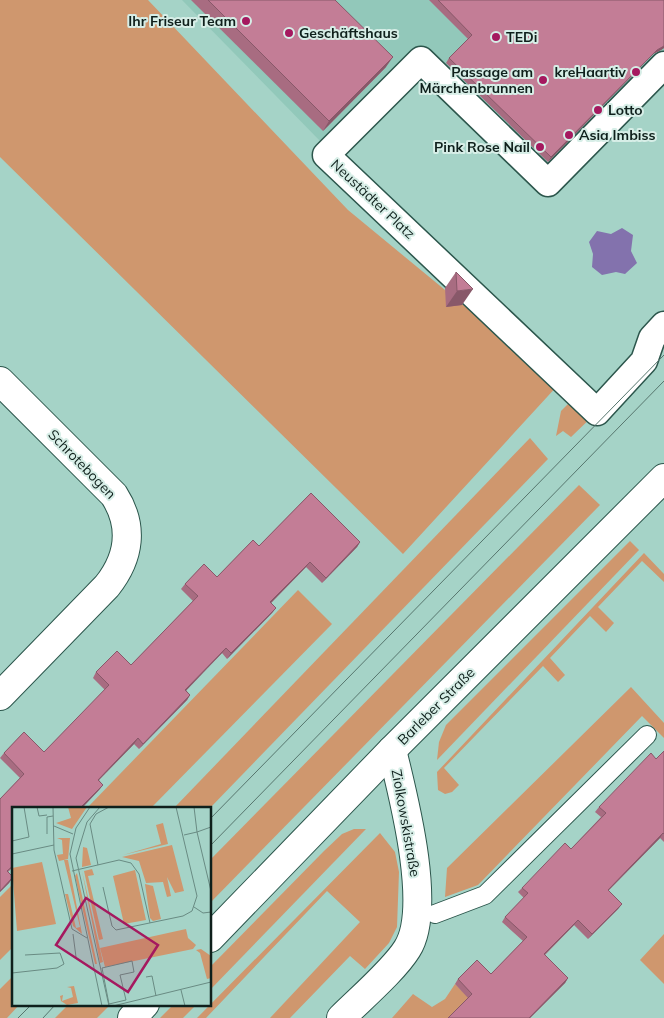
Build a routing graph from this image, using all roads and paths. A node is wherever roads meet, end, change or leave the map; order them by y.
1 (664, 64) edge
2 (664, 324) edge
3 (0, 381) edge
4 (664, 478) edge
5 (0, 696) edge
6 (647, 735) dead end
7 (392, 750) junction
8 (435, 914) dead end
9 (211, 937) edge
10 (143, 1006) edge
11 (132, 1018) edge
12 (342, 1018) edge

1 - 2 street, Neustädter Platz
3 - 5 street, Schrotebogen
4 - 7 street, Barleber Straße
6 - 8 lane
7 - 9 street, Barleber Straße
7 - 12 street, Ziolkowskistraße
10 - 11 street

